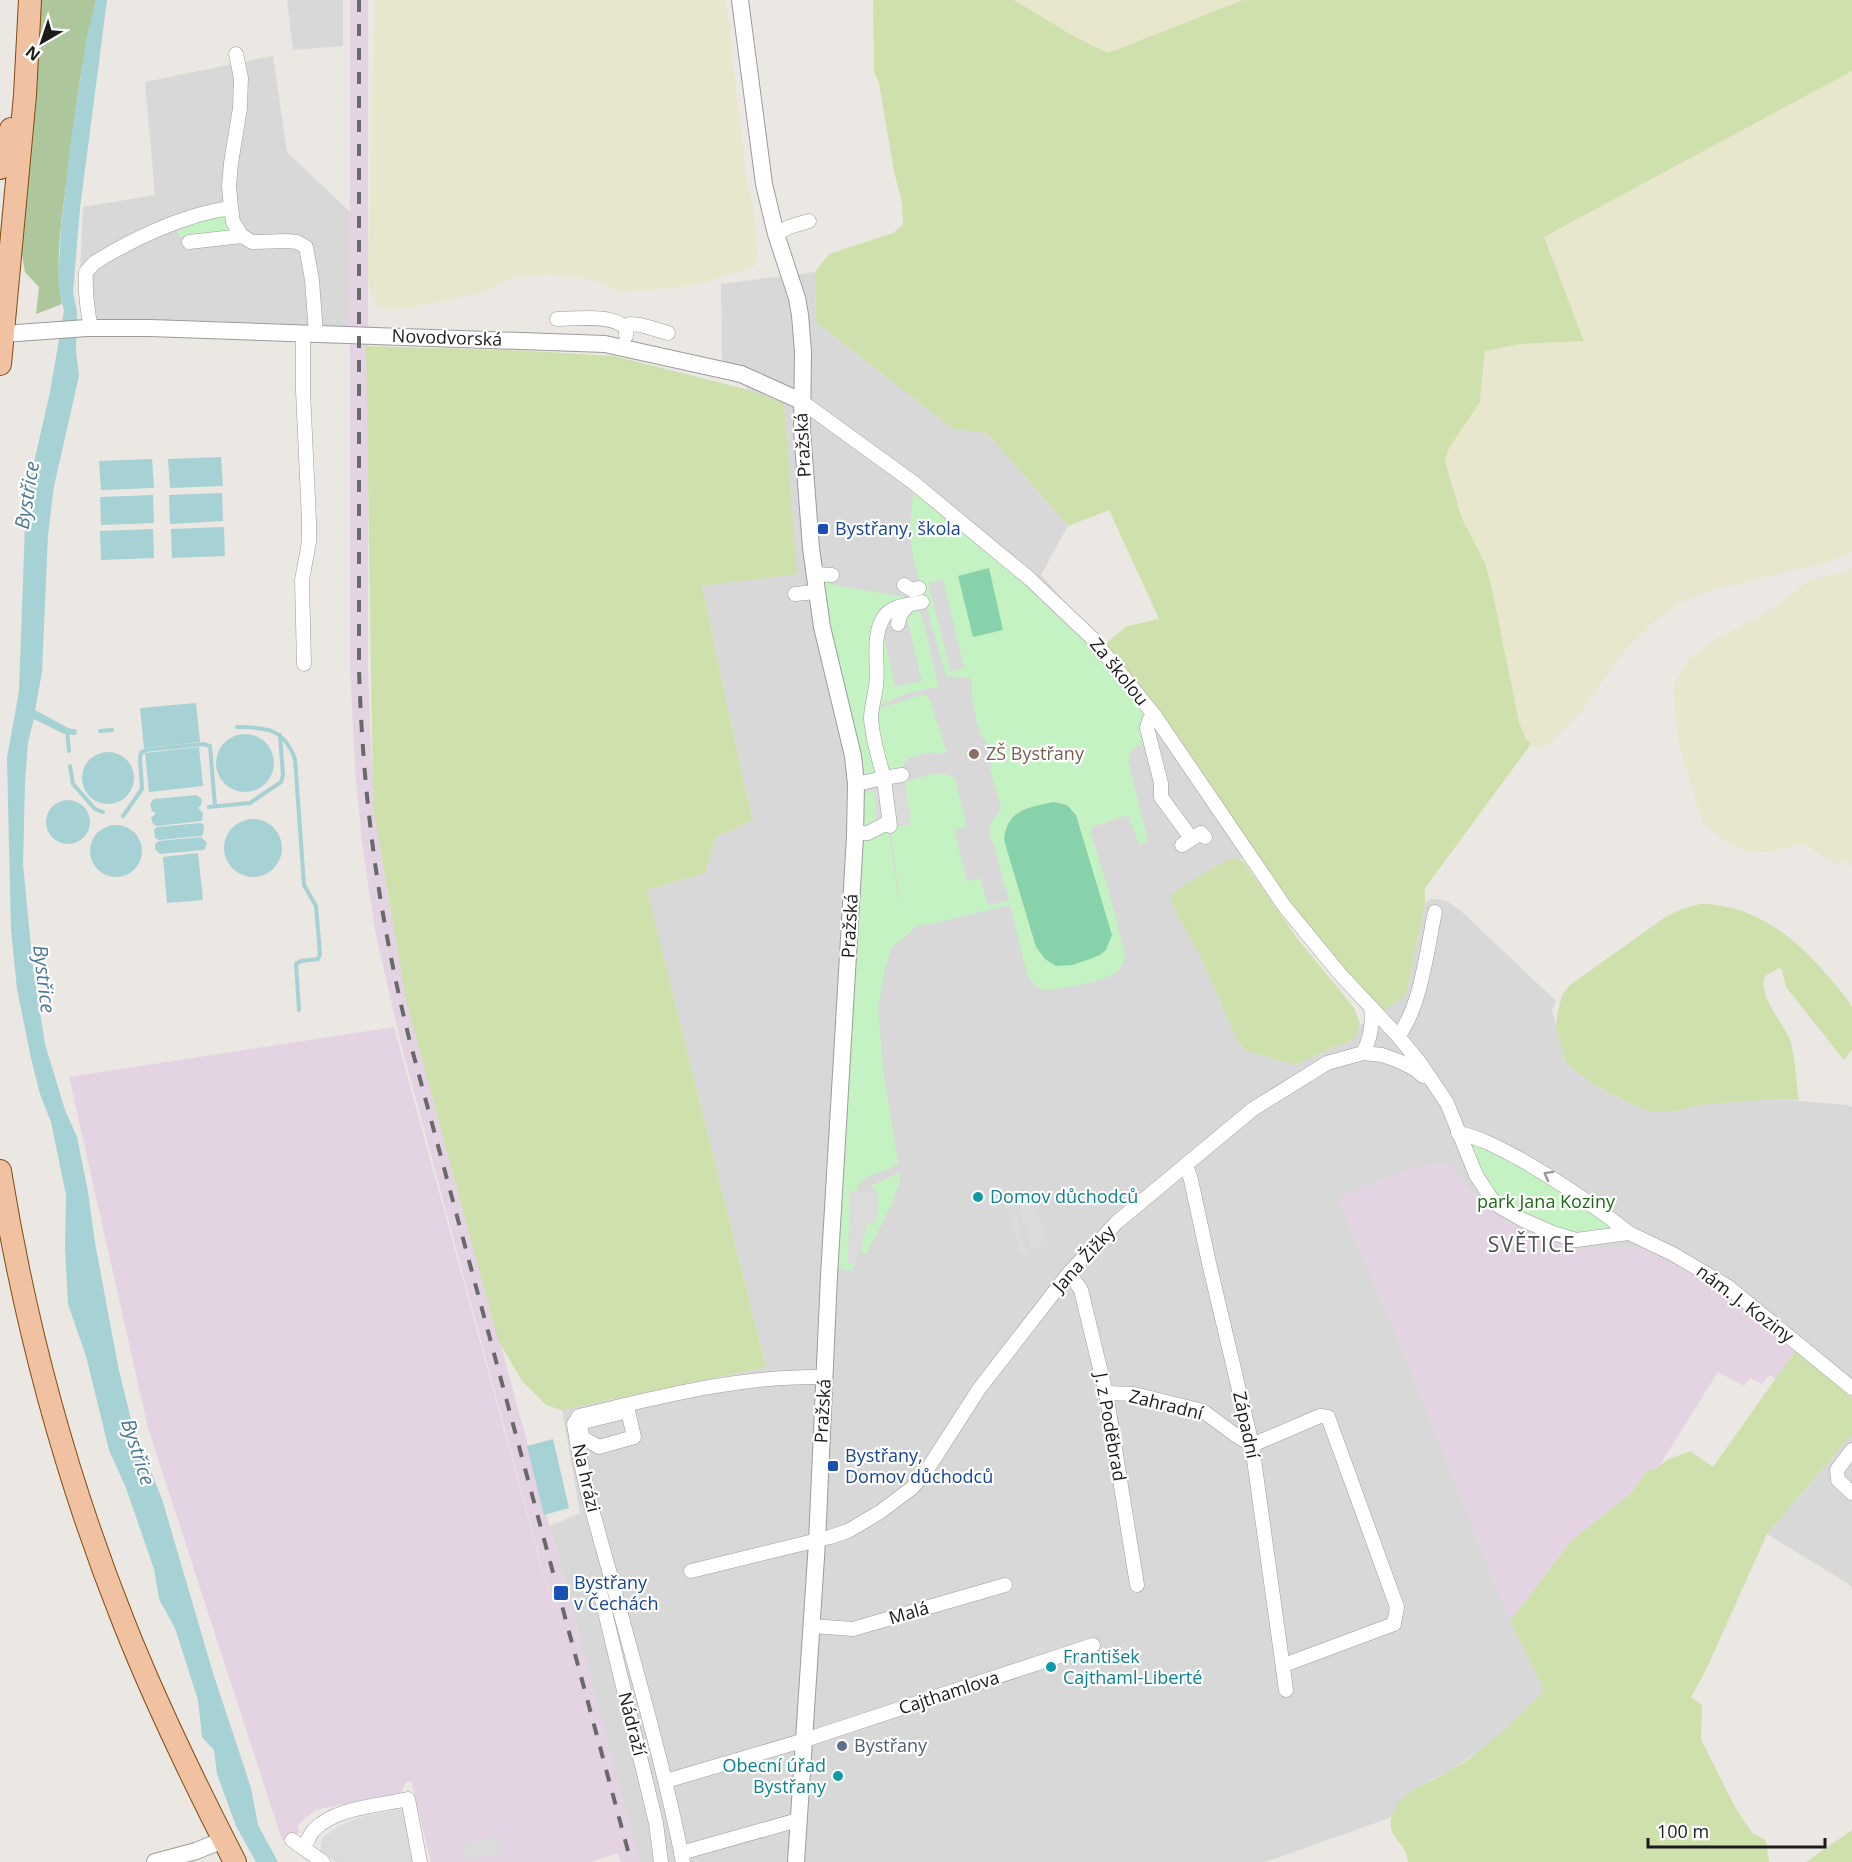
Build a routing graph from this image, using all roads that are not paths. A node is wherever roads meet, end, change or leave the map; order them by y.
1 (30, 0) edge
2 (740, 0) edge
3 (26, 50) junction
4 (236, 54) dead end
5 (0, 168) edge
6 (231, 208) junction
7 (808, 221) dead end
8 (776, 234) junction
9 (242, 236) junction
10 (189, 242) dead end
11 (3, 290) edge
12 (556, 319) dead end
13 (87, 328) junction
14 (626, 330) junction
15 (310, 333) junction
16 (668, 333) dead end
17 (3, 334) junction
18 (625, 348) junction
19 (0, 364) edge
20 (801, 400) junction
21 (814, 574) junction
22 (832, 575) dead end
23 (904, 585) dead end
24 (816, 592) junction
25 (795, 594) dead end
26 (916, 598) junction
27 (898, 624) dead end
28 (304, 664) dead end
29 (1155, 716) junction
30 (903, 775) dead end
31 (884, 778) junction
32 (856, 784) junction
33 (855, 833) junction
34 (1193, 840) dead end
35 (1435, 912) dead end
36 (1371, 1007) junction
37 (1398, 1036) junction
38 (1363, 1053) junction
39 (1435, 1086) junction
40 (1458, 1132) junction
41 (1186, 1165) junction
42 (0, 1171) edge
43 (1629, 1233) junction
44 (1069, 1273) junction
45 (825, 1377) junction
46 (1852, 1388) edge
47 (1106, 1393) junction
48 (1252, 1446) junction
49 (1852, 1450) edge
50 (1852, 1493) edge
51 (817, 1542) junction
52 (691, 1570) dead end
53 (1005, 1585) dead end
54 (1137, 1585) dead end
55 (599, 1587) dead end
56 (812, 1626) junction
57 (1093, 1645) dead end
58 (1284, 1665) junction
59 (1286, 1690) dead end
60 (805, 1740) junction
61 (666, 1781) junction
62 (798, 1820) junction
63 (224, 1840) junction
64 (682, 1857) edge
65 (155, 1862) edge
66 (235, 1862) edge
67 (323, 1862) edge
68 (420, 1862) edge
69 (661, 1862) edge
70 (796, 1862) edge

1 - 3 main road
2 - 8 street, Pražská
3 - 5 main road
3 - 11 main road
4 - 6 street
6 - 9 street
6 - 13 street
7 - 8 street
8 - 20 street, Pražská
9 - 10 street
9 - 15 street
11 - 17 main road
12 - 14 street
13 - 15 street, Novodvorská
13 - 17 street, Novodvorská
14 - 16 street
14 - 18 street
15 - 18 street, Novodvorská
15 - 28 street
17 - 19 main road
18 - 20 street, Novodvorská
20 - 21 street, Pražská
20 - 29 street, Za školou
21 - 22 street
21 - 24 street, Pražská
23 - 26 street
24 - 25 street
24 - 32 street, Pražská
26 - 27 street
26 - 31 street
29 - 34 street
29 - 36 street, Za školou
30 - 31 street
31 - 32 street
31 - 33 street
32 - 33 street, Pražská
33 - 45 street, Pražská
35 - 37 street
36 - 37 street, Za školou
36 - 38 street
37 - 39 street, Za školou
38 - 39 street, Jana Žižky
38 - 41 street, Jana Žižky
39 - 40 street
43 -> 40 street, nám. J. Koziny
40 - 43 street
41 - 44 street, Jana Žižky
41 - 48 street, Západní
42 - 63 main road
43 - 46 street, nám. J. Koziny
44 - 47 street, J. z Poděbrad
44 - 51 street, Jana Žižky
45 - 51 street, Pražská
45 - 61 street, Na hrázi
47 - 48 street, Zahradní
47 - 54 street, J. z Poděbrad
48 - 58 street, Západní
48 - 58 street
49 - 50 street
51 - 52 street, Jana Žižky
51 - 56 street, Pražská
53 - 56 street, Malá
55 - 69 street, Nádraží
56 - 60 street, Pražská
57 - 60 street, Cajthamlova
58 - 59 street, Západní
60 - 61 street
60 - 62 street, Pražská
61 - 64 street, Na hrázi
62 - 64 street
62 - 70 street, Pražská
63 - 65 street
63 - 66 main road
67 - 68 street

